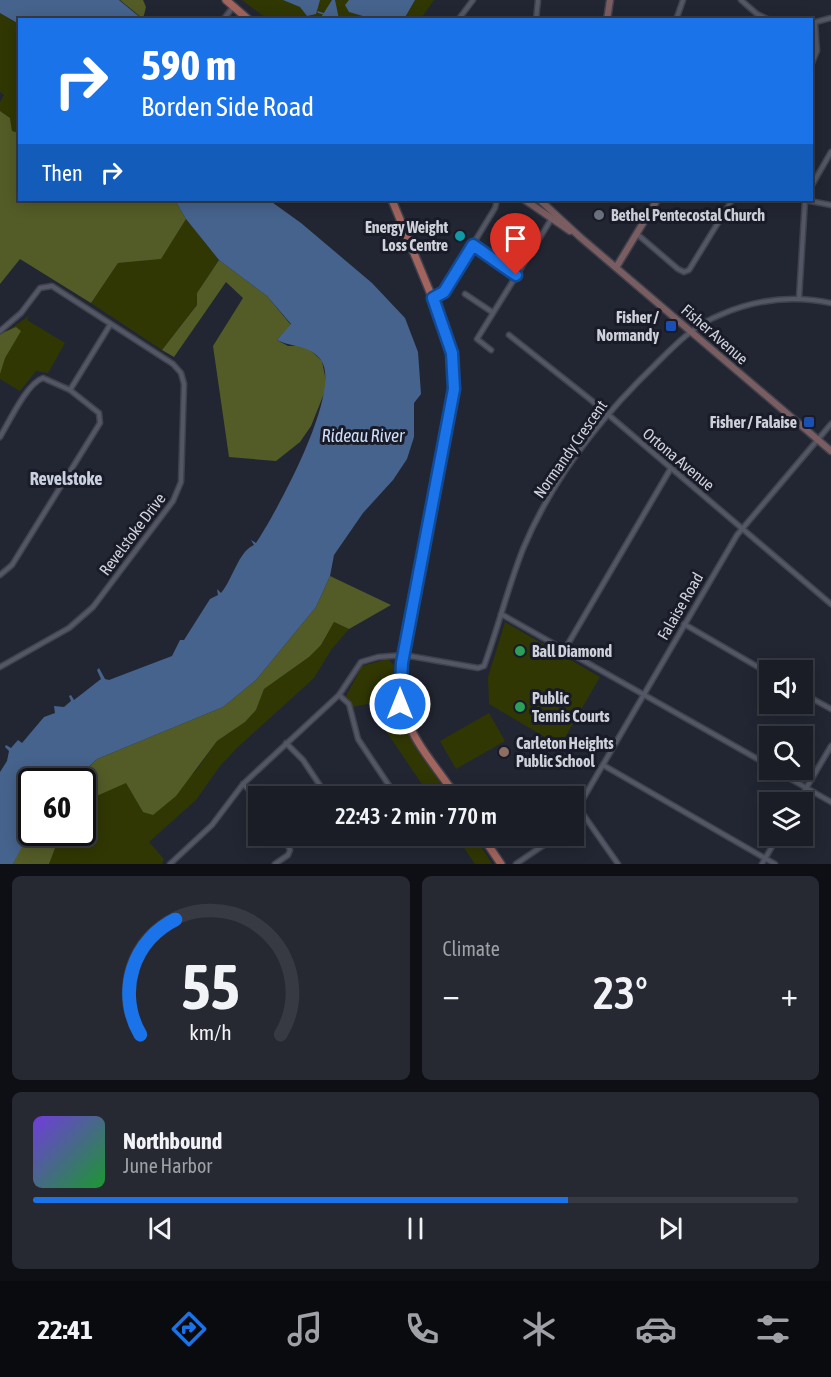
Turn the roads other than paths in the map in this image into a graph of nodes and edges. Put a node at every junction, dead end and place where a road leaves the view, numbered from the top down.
1 (226, 0) edge
2 (473, 0) edge
3 (538, 0) edge
4 (610, 0) edge
5 (683, 0) edge
6 (741, 0) edge
7 (233, 6) junction
8 (224, 18) edge
9 (247, 18) edge
10 (460, 18) edge
11 (536, 18) edge
12 (607, 18) edge
13 (677, 18) edge
14 (766, 18) edge
15 (831, 18) edge
16 (813, 23) edge
17 (813, 58) edge
18 (831, 152) edge
19 (813, 183) edge
20 (393, 201) edge
21 (497, 201) edge
22 (526, 201) edge
23 (541, 201) edge
24 (656, 201) edge
25 (731, 201) edge
26 (805, 201) edge
27 (810, 201) edge
28 (831, 205) edge
29 (556, 213) junction
30 (551, 219) junction
31 (637, 234) junction
32 (580, 237) junction
33 (473, 245) junction
34 (616, 266) junction
35 (516, 275) junction
36 (465, 294) dead end
37 (433, 298) junction
38 (799, 298) junction
39 (831, 303) edge
40 (492, 312) junction
41 (110, 325) junction
42 (0, 331) edge
43 (691, 332) junction
44 (509, 335) dead end
45 (491, 350) dead end
46 (70, 390) junction
47 (607, 414) junction
48 (831, 424) edge
49 (0, 437) edge
50 (818, 440) junction
51 (831, 452) edge
52 (671, 468) junction
53 (743, 528) junction
54 (0, 575) edge
55 (831, 604) edge
56 (501, 615) junction
57 (684, 624) junction
58 (565, 649) junction
59 (404, 655) junction
60 (0, 667) edge
61 (759, 668) edge
62 (643, 694) junction
63 (339, 695) junction
64 (813, 699) edge
65 (831, 709) edge
66 (286, 743) junction
67 (831, 746) edge
68 (759, 760) edge
69 (603, 765) junction
70 (793, 780) edge
71 (243, 784) junction
72 (320, 786) edge
73 (389, 786) edge
74 (449, 786) edge
75 (807, 788) junction
76 (248, 789) edge
77 (804, 792) edge
78 (584, 797) edge
79 (831, 802) edge
80 (584, 816) edge
81 (288, 846) edge
82 (489, 846) edge
83 (542, 846) edge
84 (772, 846) edge
85 (765, 858) junction
86 (170, 864) edge
87 (275, 864) edge
88 (501, 864) edge
89 (516, 864) edge
90 (618, 864) edge
91 (762, 864) edge
92 (775, 864) edge

1 - 7 main road
2 - 10 street
3 - 11 street
4 - 12 main road
5 - 13 street
6 - 14 street
7 - 8 street
7 - 9 main road
15 - 16 street
16 - 17 street
18 - 19 street
20 - 37 main road
21 - 33 street
22 - 30 main road, Fisher Avenue
23 - 29 main road, Fisher Avenue
24 - 31 main road
25 - 31 street
26 - 38 street
27 - 28 street
29 - 30 street
29 - 32 main road, Fisher Avenue
30 - 32 main road, Fisher Avenue
30 - 35 street
31 - 34 main road
32 - 34 main road, Fisher Avenue
33 - 35 street
33 - 37 street
34 - 43 main road, Fisher Avenue
35 - 40 street
36 - 40 street
37 - 59 main road
38 - 39 street, Normandy Crescent
38 - 43 street, Normandy Crescent
40 - 45 street
41 - 42 street, Revelstoke Drive
41 - 46 street
41 - 60 street, Revelstoke Drive
43 - 47 street, Normandy Crescent
43 - 50 main road, Fisher Avenue
44 - 47 street, Ortona Avenue
46 - 49 street
46 - 54 street
47 - 52 street, Ortona Avenue
47 - 56 street, Normandy Crescent
48 - 50 street, Falaise Road
50 - 51 main road, Fisher Avenue
50 - 53 street, Falaise Road
52 - 53 street, Ortona Avenue
52 - 58 street
53 - 55 street, Ortona Avenue
53 - 57 street, Falaise Road
56 - 58 street
56 - 59 street, Normandy Crescent
57 - 61 street
57 - 62 street, Falaise Road
58 - 62 street
59 - 63 street
59 - 74 main road
62 - 68 street
62 - 69 street, Falaise Road
63 - 66 street
63 - 73 street
64 - 65 street
66 - 71 street
66 - 72 street
67 - 75 street
69 - 78 street, Falaise Road
69 - 85 street
70 - 75 street
71 - 76 street
71 - 86 street
75 - 77 street
75 - 79 street
80 - 90 street
81 - 87 street
82 - 88 main road
83 - 89 street
84 - 85 street
85 - 91 street
85 - 92 street

